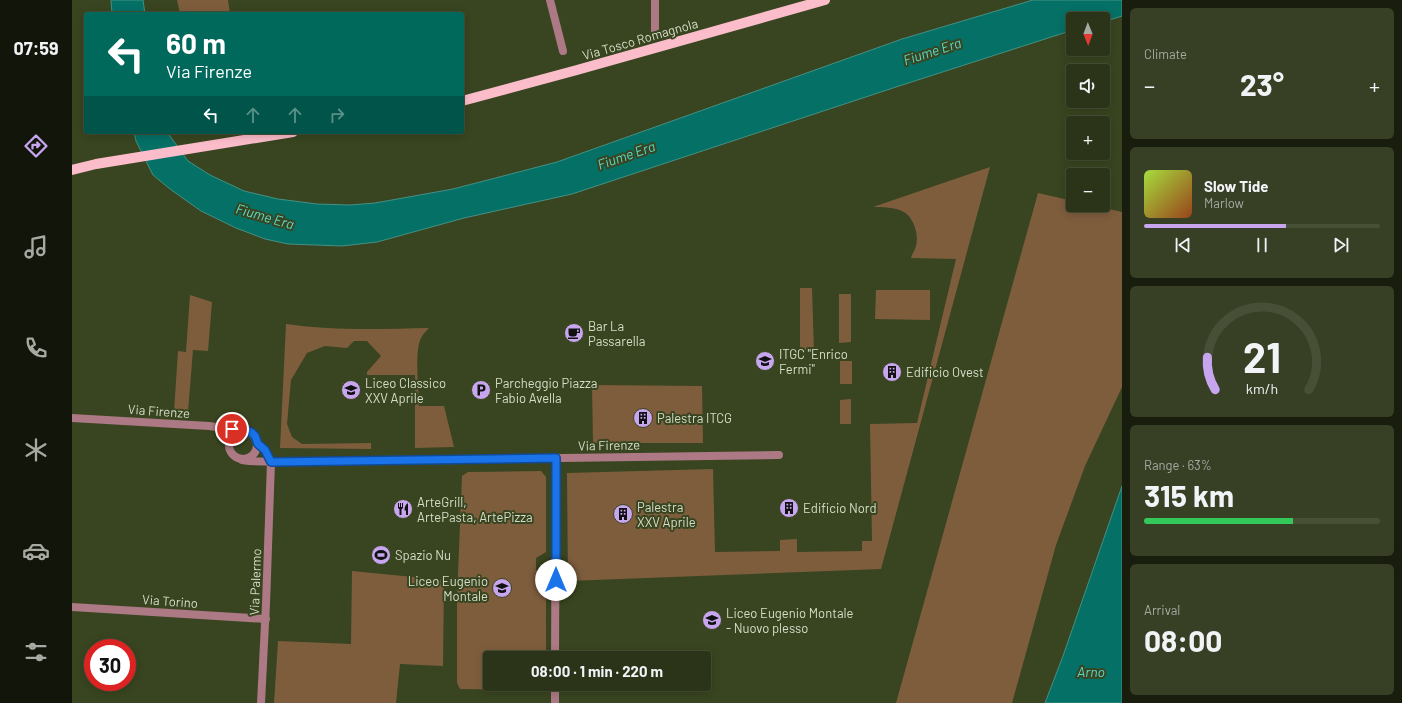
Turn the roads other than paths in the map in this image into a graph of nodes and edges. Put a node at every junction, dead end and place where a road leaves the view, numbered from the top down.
1 (550, 0) edge
2 (655, 0) edge
3 (821, 1) edge
4 (655, 34) dead end
5 (563, 51) dead end
6 (464, 100) edge
7 (281, 134) edge
8 (72, 164) edge
9 (96, 164) junction
10 (72, 170) edge
11 (72, 418) edge
12 (244, 431) junction
13 (258, 444) junction
14 (778, 455) dead end
15 (556, 458) junction
16 (242, 460) junction
17 (271, 462) junction
18 (72, 607) edge
19 (266, 619) junction
20 (555, 651) edge
21 (555, 691) edge
22 (261, 703) edge
23 (555, 703) edge

1 - 5 street
2 - 4 street
3 - 6 main road, Via Tosco Romagnola
7 - 9 main road
8 - 9 main road
9 - 10 main road
11 - 12 street, Via Firenze
12 - 13 street
12 - 16 street
13 - 16 street
13 - 17 street
14 - 15 street, Via Firenze
15 - 17 street, Via Firenze
15 - 20 street
16 - 17 street, Via Firenze
17 - 19 street, Via Palermo
18 - 19 street, Via Torino
19 - 22 street, Via Palermo
21 - 23 street

